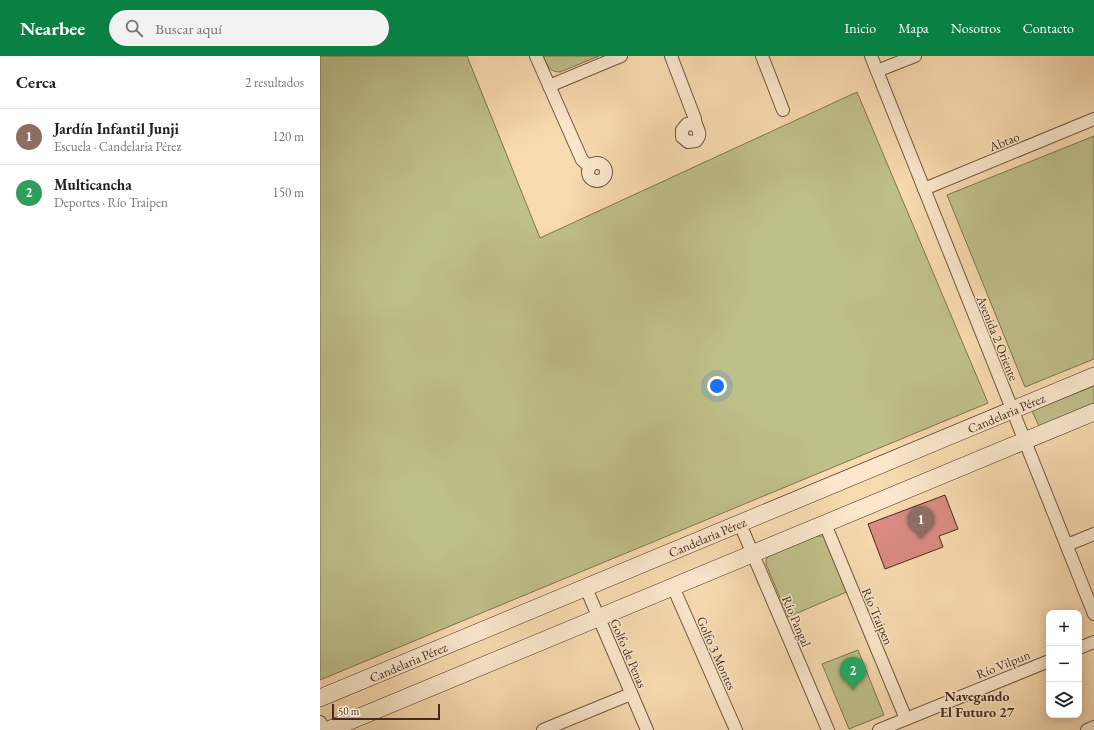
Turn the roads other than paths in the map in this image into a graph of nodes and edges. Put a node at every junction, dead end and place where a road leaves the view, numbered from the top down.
1 (536, 56) edge
2 (621, 56) edge
3 (671, 56) edge
4 (762, 56) edge
5 (871, 56) edge
6 (915, 56) edge
7 (877, 72) junction
8 (549, 86) junction
9 (783, 110) dead end
10 (1094, 119) edge
11 (695, 125) dead end
12 (590, 167) dead end
13 (924, 189) junction
14 (1094, 376) edge
15 (1012, 411) junction
16 (1094, 412) edge
17 (1025, 441) junction
18 (740, 524) junction
19 (825, 524) junction
20 (1094, 534) edge
21 (1067, 546) junction
22 (753, 554) junction
23 (673, 587) junction
24 (586, 588) junction
25 (1094, 614) edge
26 (598, 618) junction
27 (1094, 642) edge
28 (1082, 647) edge
29 (1046, 662) edge
30 (631, 694) junction
31 (320, 698) edge
32 (906, 719) junction
33 (320, 722) edge
34 (1094, 727) edge
35 (324, 730) edge
36 (328, 730) edge
37 (543, 730) edge
38 (647, 730) edge
39 (736, 730) edge
40 (828, 730) edge
41 (879, 730) edge
42 (1087, 730) edge

1 - 8 street
2 - 8 street
3 - 11 street
4 - 9 street
5 - 7 street, Avenida 2 Oriente
6 - 7 street
7 - 13 street, Avenida 2 Oriente
8 - 12 street
10 - 13 street, Abtao
13 - 15 street, Avenida 2 Oriente
14 - 15 street, Candelaria Pérez
15 - 17 street, Avenida 2 Oriente
15 - 18 street, Candelaria Pérez
16 - 17 street
17 - 19 street
17 - 21 street, Avenida 2 Oriente
18 - 22 street, Río Pangal
18 - 24 street, Candelaria Pérez
19 - 22 street
19 - 32 street, Río Traipen
20 - 21 street
21 - 25 street, Avenida 2 Oriente
22 - 23 street
22 - 40 street, Río Pangal
23 - 26 street
23 - 39 street, Golfo 3 Montes
24 - 26 street, Golfo de Penas
24 - 31 street, Candelaria Pérez
26 - 30 street, Golfo de Penas
26 - 36 street
27 - 28 street
29 - 32 street, Río Vilpun
30 - 37 street
30 - 38 street, Golfo de Penas
32 - 41 street, Río Vilpun
33 - 35 street
34 - 42 street

